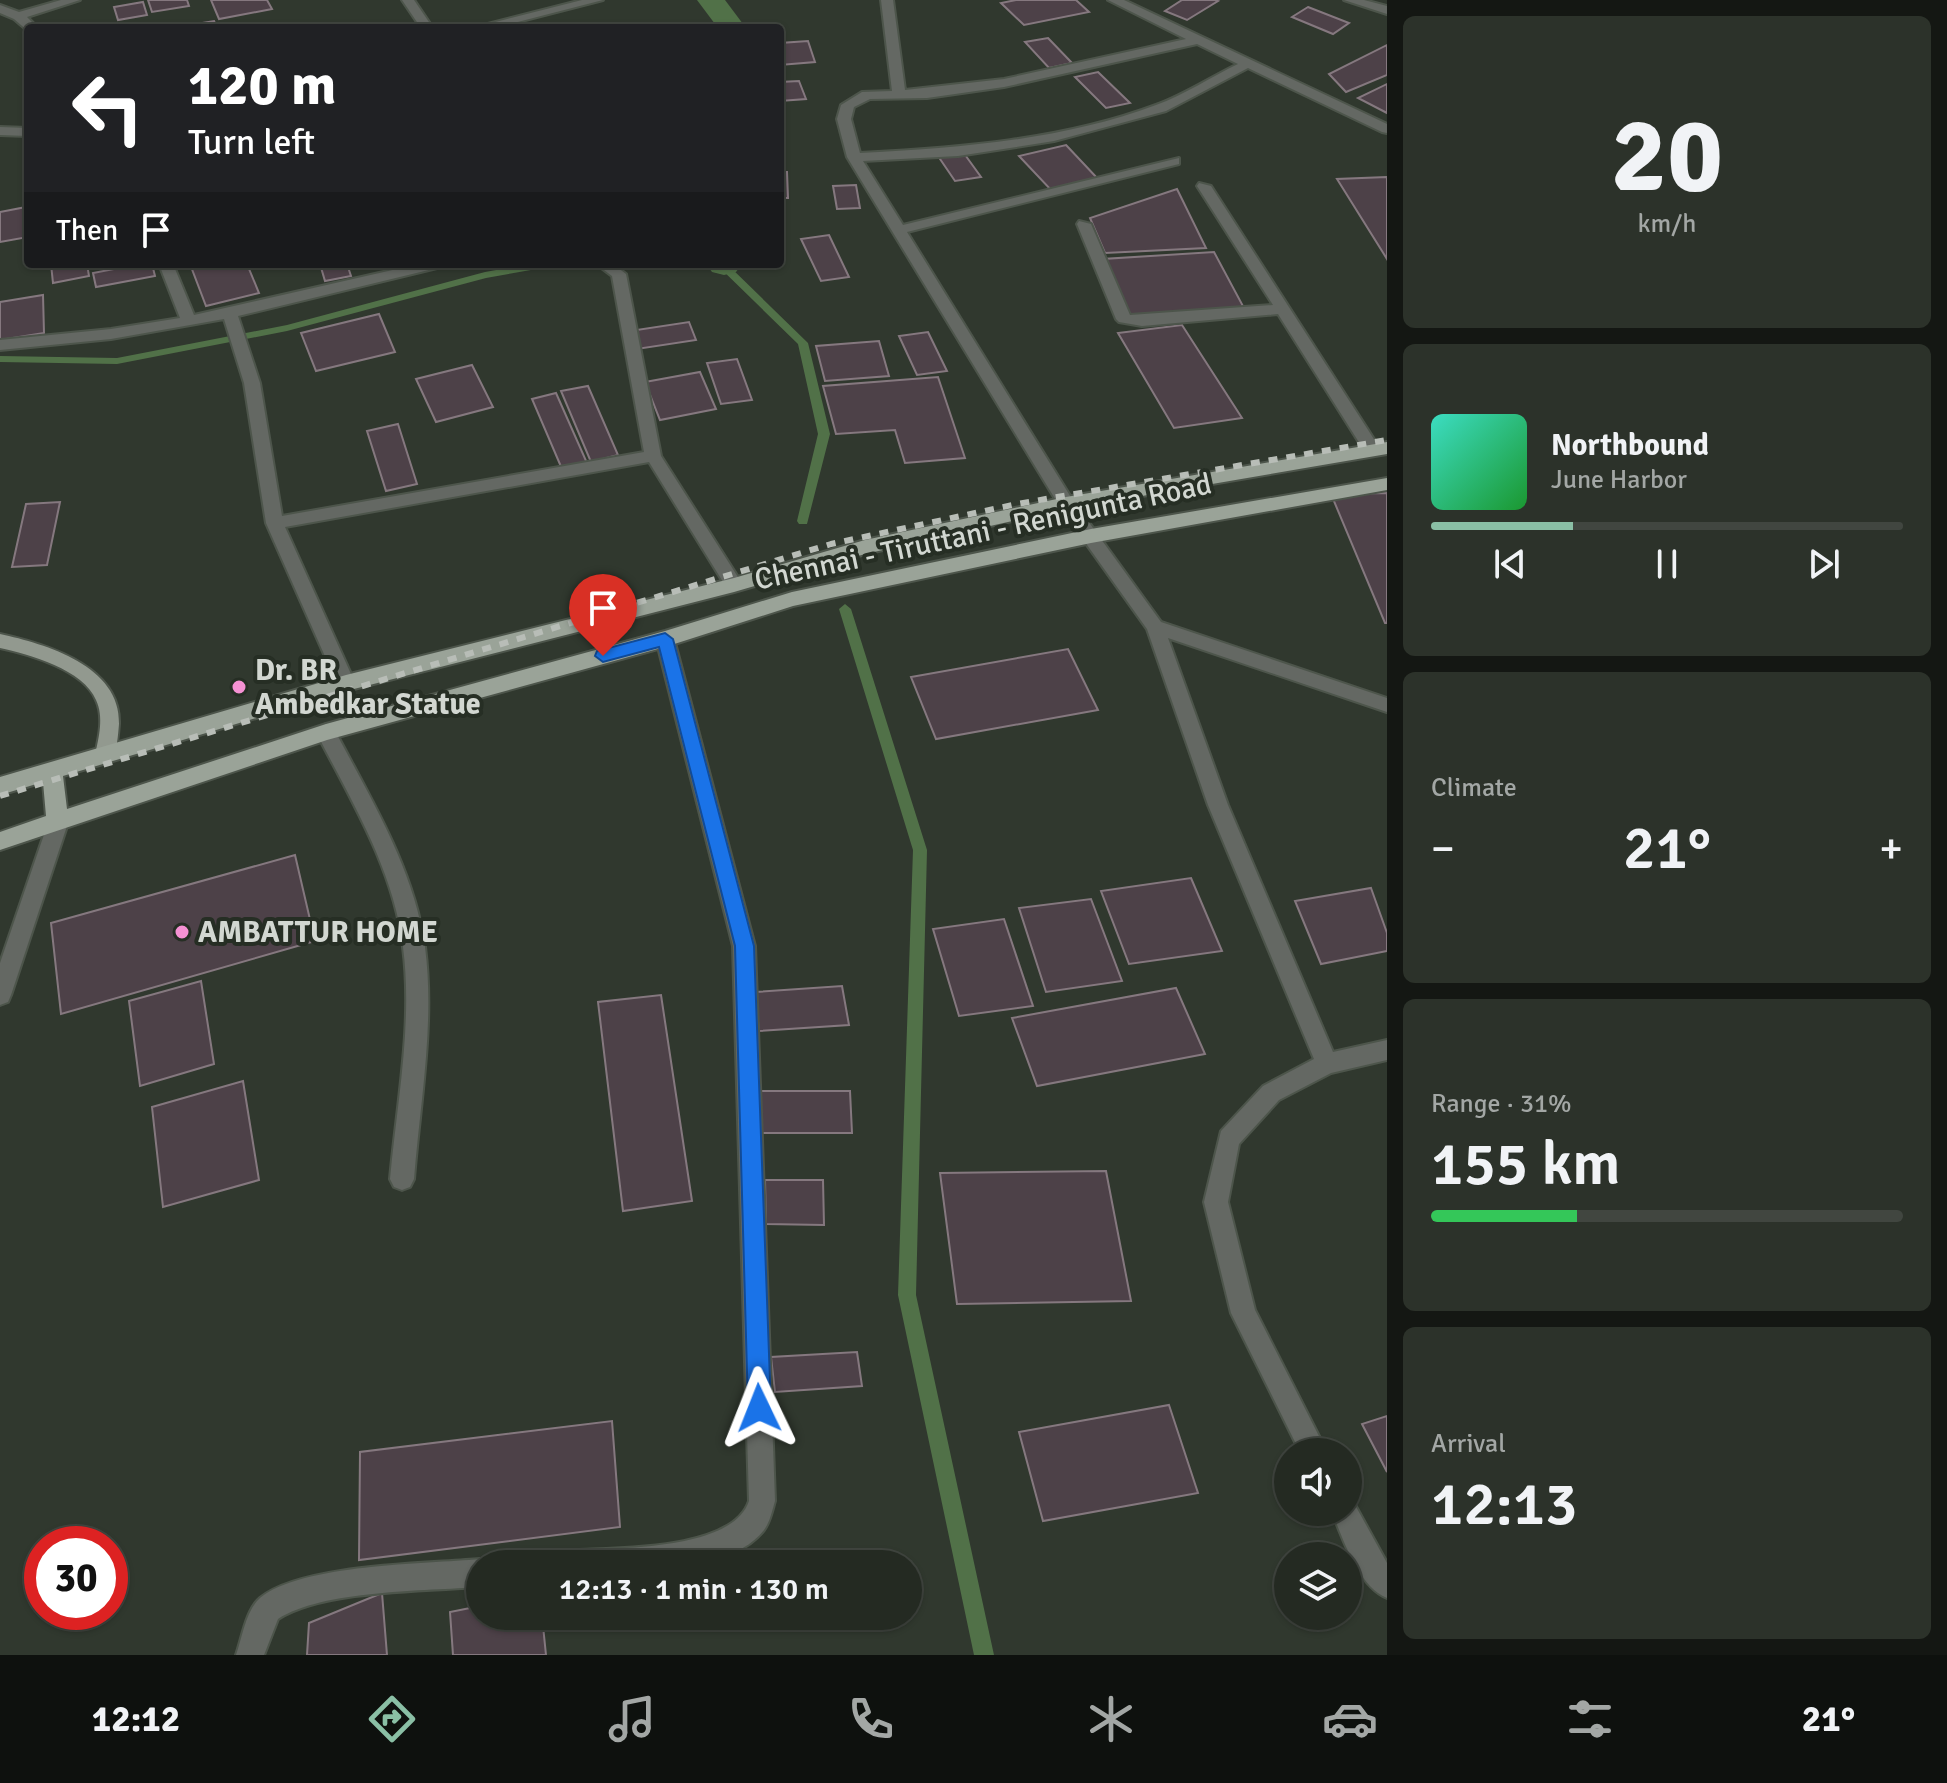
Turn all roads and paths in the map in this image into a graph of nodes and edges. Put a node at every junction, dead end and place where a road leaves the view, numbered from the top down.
1 (74, 0) edge
2 (408, 0) edge
3 (597, 0) edge
4 (887, 0) edge
5 (1114, 0) edge
6 (1350, 0) edge
7 (0, 9) edge
8 (1387, 10) edge
9 (18, 16) junction
10 (27, 24) edge
11 (424, 24) edge
12 (495, 24) edge
13 (1201, 39) junction
14 (1251, 62) junction
15 (899, 94) junction
16 (1387, 129) edge
17 (0, 131) edge
18 (24, 132) edge
19 (854, 157) junction
20 (1174, 161) dead end
21 (1204, 186) dead end
22 (1084, 224) dead end
23 (898, 230) junction
24 (168, 268) edge
25 (420, 268) edge
26 (609, 268) edge
27 (1283, 309) junction
28 (229, 312) junction
29 (189, 321) junction
30 (0, 345) edge
31 (1380, 449) edge
32 (653, 456) junction
33 (1387, 484) edge
34 (1066, 503) junction
35 (275, 523) junction
36 (1091, 536) junction
37 (734, 585) junction
38 (1155, 627) junction
39 (665, 639) junction
40 (0, 641) edge
41 (346, 683) junction
42 (1387, 705) edge
43 (326, 732) junction
44 (105, 755) junction
45 (52, 770) junction
46 (0, 786) edge
47 (58, 823) junction
48 (0, 841) edge
49 (0, 995) edge
50 (1387, 1050) edge
51 (1327, 1064) junction
52 (402, 1179) dead end
53 (1307, 1438) edge
54 (1352, 1526) edge
55 (690, 1550) edge
56 (466, 1574) edge
57 (1387, 1584) edge
58 (250, 1655) edge

1 - 9 street
2 - 11 street
3 - 12 street
4 - 15 street
5 - 13 street
6 - 8 street
7 - 9 street
9 - 10 street
13 - 14 street
13 - 15 street
14 - 16 street
14 - 19 street
15 - 19 street
17 - 18 street
19 - 23 street
20 - 23 street
21 - 27 street
22 - 27 street
23 - 34 street
24 - 29 street
25 - 28 street
26 - 32 street
27 - 31 street
28 - 29 street
28 - 35 street
29 - 30 street
31 - 34 highway, Chennai - Tiruttani - Renigunta Road
32 - 35 street
32 - 37 street
33 - 36 highway, Chennai - Tiruttani - Renigunta Road
34 - 36 street
34 - 37 highway, Chennai - Tiruttani - Renigunta Road
35 - 41 street
36 - 38 street
36 - 39 highway, Chennai - Tiruttani - Renigunta Road
37 - 41 highway, Chennai - Tiruttani - Renigunta Road
38 - 42 street
38 - 51 street
39 - 43 highway, Chennai - Tiruttani - Renigunta Road
39 - 55 street
40 - 44 main road
41 - 44 highway, Chennai - Tiruttani - Renigunta Road
43 - 47 highway, Chennai - Tiruttani - Renigunta Road
43 - 52 street
44 - 45 highway, Chennai - Tiruttani - Renigunta Road
45 - 46 highway, Chennai - Tiruttani - Renigunta Road
45 - 47 highway
47 - 48 highway, Chennai - Tiruttani - Renigunta Road
47 - 49 street
50 - 51 street
51 - 53 street
54 - 57 street
56 - 58 street

